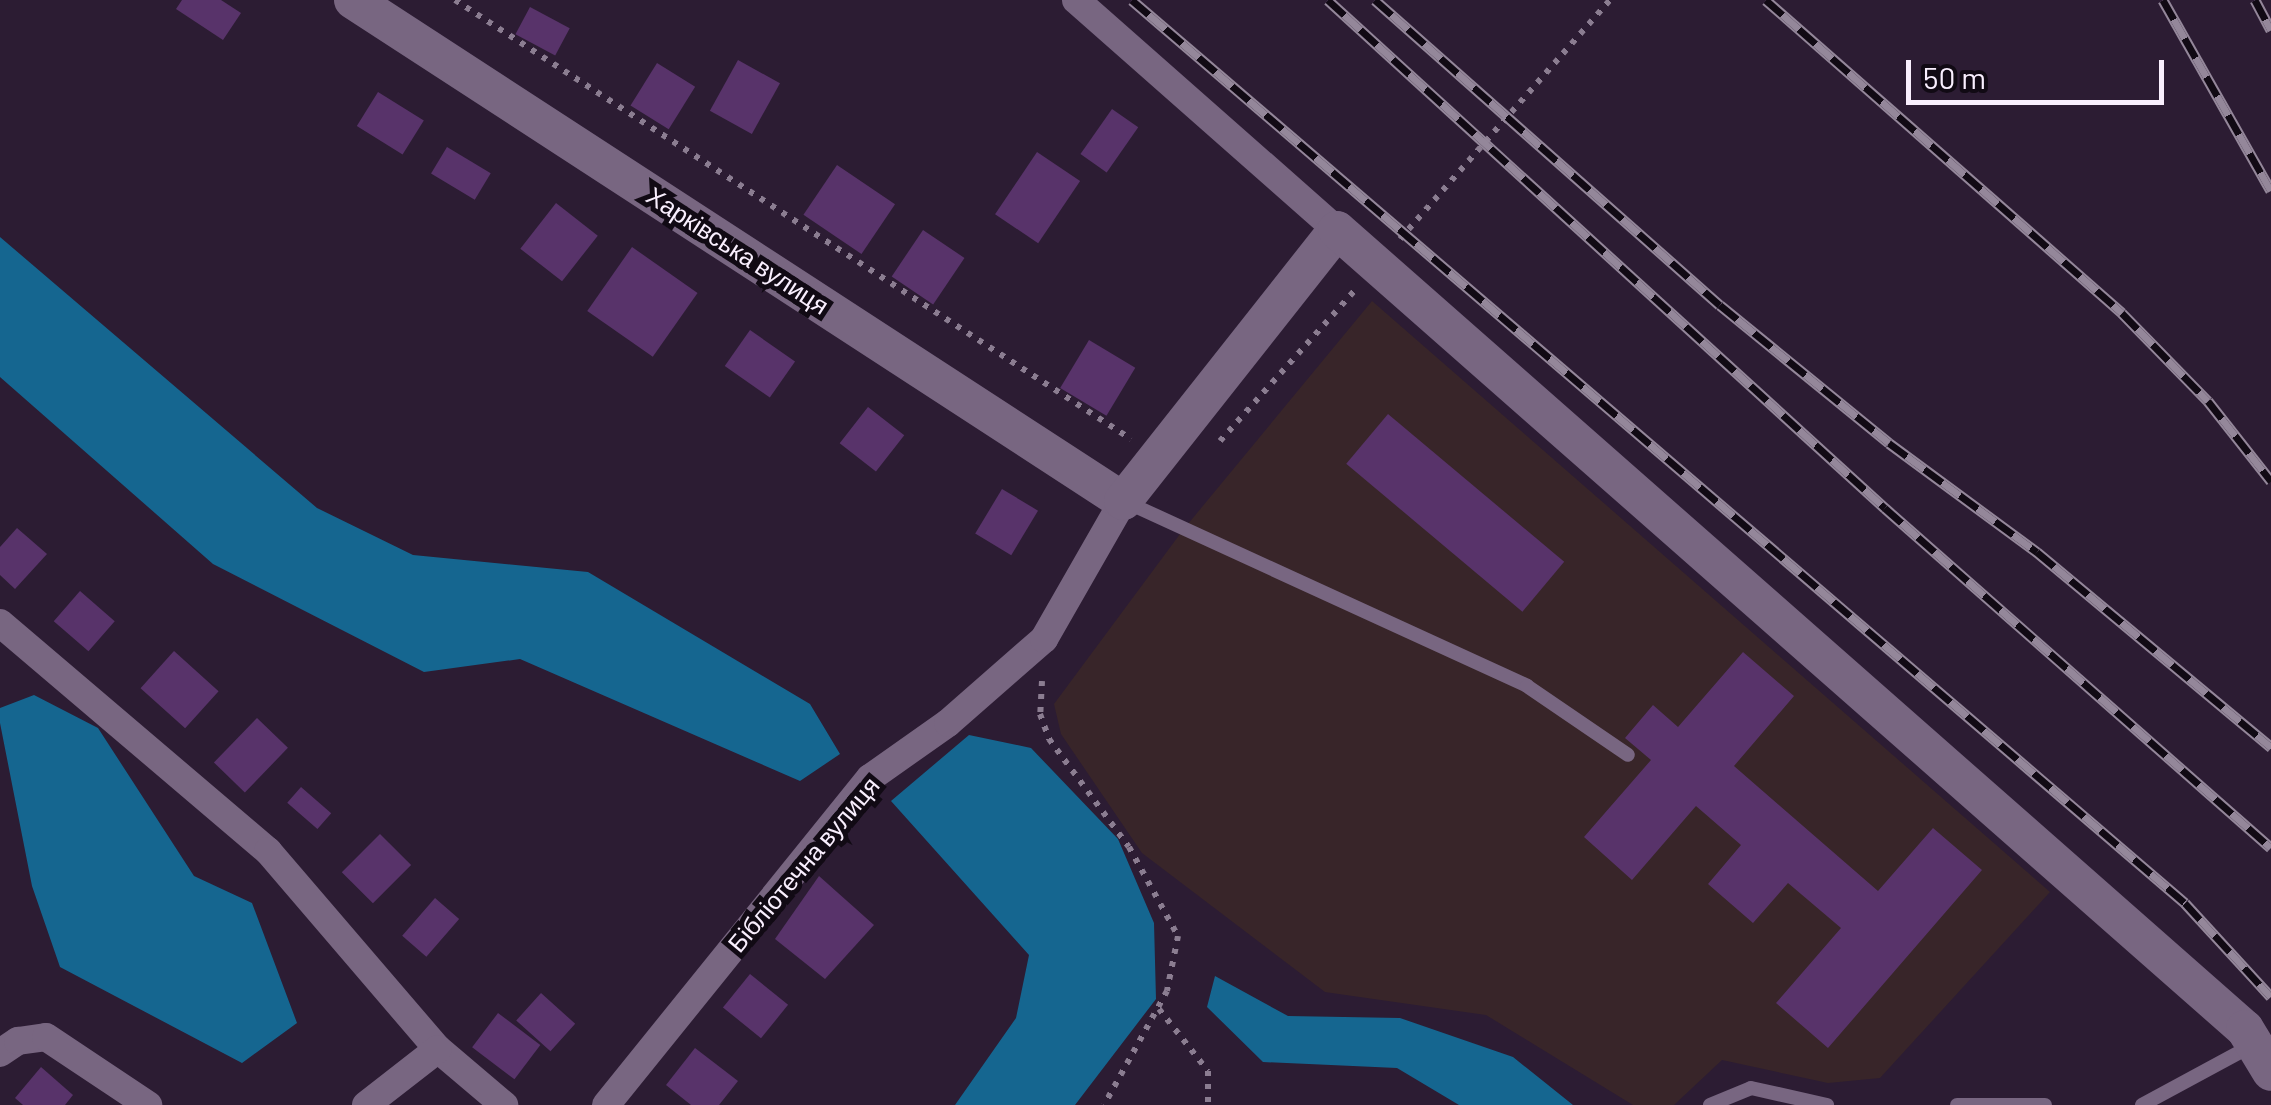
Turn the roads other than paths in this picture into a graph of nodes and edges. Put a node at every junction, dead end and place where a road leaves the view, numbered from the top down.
1 (353, 0) edge
2 (1076, 0) edge
3 (1337, 230) junction
4 (1123, 501) junction
5 (0, 623) edge
6 (1628, 755) dead end
7 (438, 1049) junction
8 (0, 1053) edge
9 (2262, 1058) edge
10 (148, 1105) edge
11 (366, 1105) edge
12 (504, 1105) edge
13 (606, 1105) edge
14 (1710, 1105) edge
15 (1828, 1105) edge
16 (1957, 1105) edge
17 (2045, 1105) edge
18 (2142, 1105) edge

1 - 4 street, Харківська вулиця
2 - 3 street
3 - 4 street
3 - 9 street
4 - 6 lane
4 - 13 street, Бібліотечна вулиця
5 - 7 street
7 - 11 street
7 - 12 street
8 - 10 street
9 - 18 lane
14 - 15 lane
16 - 17 lane

